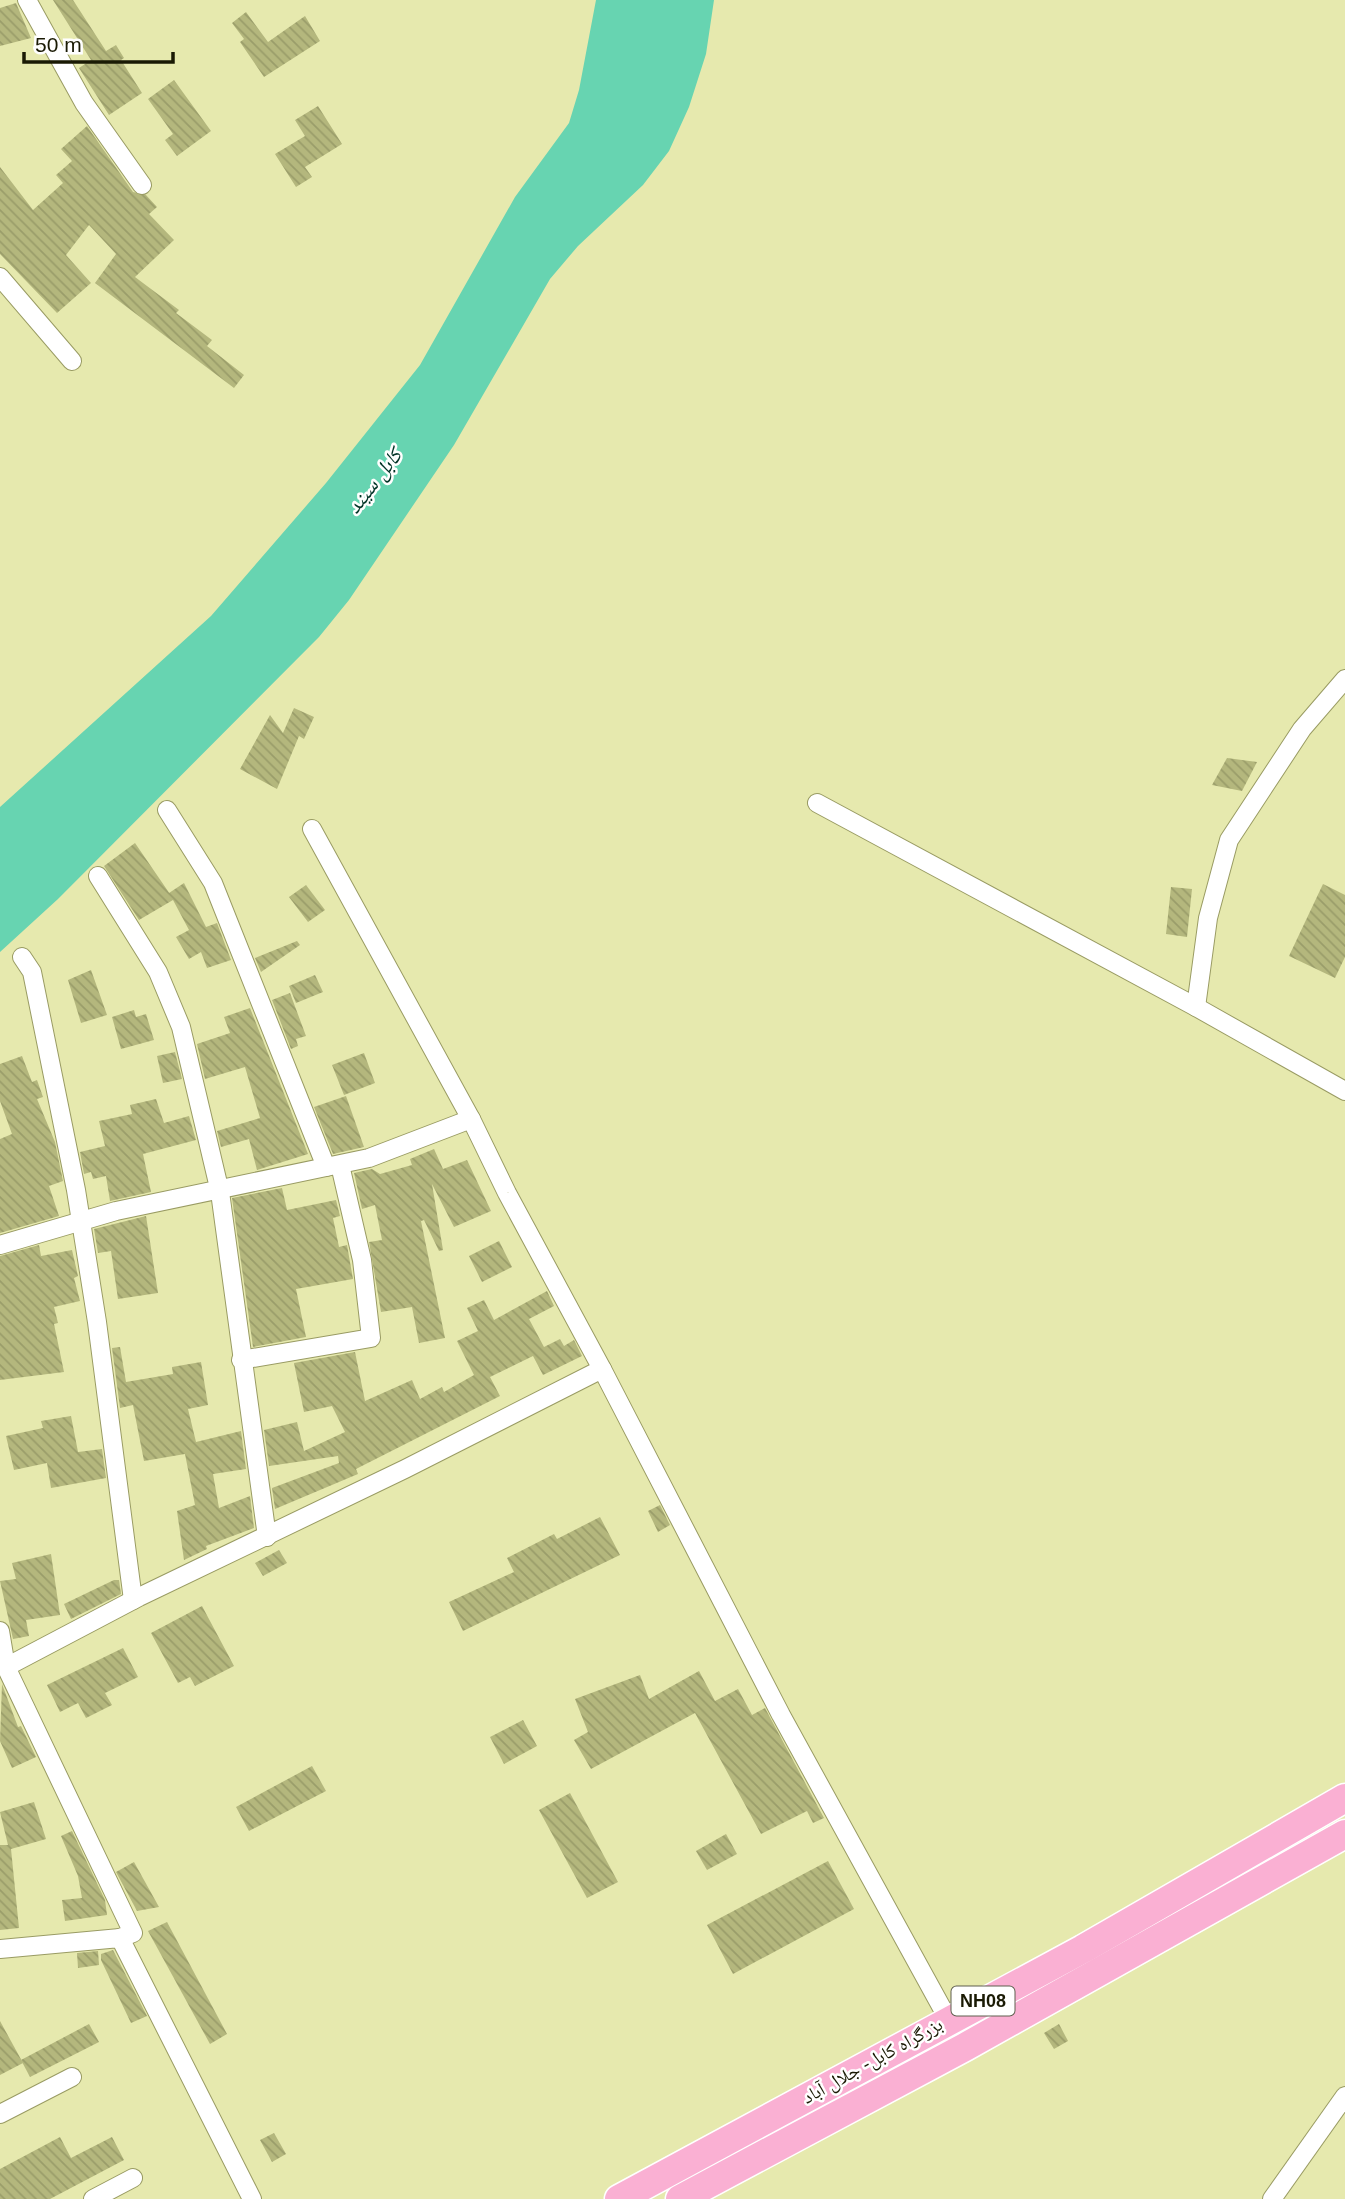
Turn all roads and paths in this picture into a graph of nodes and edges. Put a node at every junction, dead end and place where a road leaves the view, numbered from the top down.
1 (27, 0) edge
2 (142, 185) dead end
3 (0, 277) edge
4 (72, 361) dead end
5 (1345, 680) edge
6 (817, 803) dead end
7 (167, 810) dead end
8 (312, 829) dead end
9 (98, 876) dead end
10 (22, 957) dead end
11 (1196, 1007) junction
12 (1345, 1091) edge
13 (471, 1119) junction
14 (333, 1166) junction
15 (219, 1192) junction
16 (81, 1223) junction
17 (0, 1245) edge
18 (241, 1360) junction
19 (602, 1369) junction
20 (267, 1537) junction
21 (133, 1600) junction
22 (0, 1631) edge
23 (6, 1667) junction
24 (1345, 1798) edge
25 (1345, 1835) edge
26 (120, 1938) junction
27 (0, 1950) edge
28 (948, 2019) junction
29 (72, 2077) dead end
30 (1345, 2096) edge
31 (0, 2113) edge
32 (133, 2178) dead end
33 (93, 2199) edge
34 (252, 2199) edge
35 (619, 2199) edge
36 (680, 2199) edge
37 (1272, 2199) edge

1 - 2 street
3 - 4 street
5 - 11 street
6 - 11 street
7 - 14 street
8 - 13 street
9 - 15 street
10 - 16 street
11 - 12 street
13 - 14 street
13 - 19 street
14 - 15 street
14 - 18 street
15 - 16 street
15 - 18 street
16 - 17 street
16 - 21 street
18 - 20 street
19 - 20 street
19 - 28 street
20 - 21 street
21 - 23 street
22 - 23 street
23 - 26 street
24 - 28 highway, بزرگراه کابل- جلال آباد / NH08
25 - 36 highway, بزرگراه کابل- جلال آباد / NH08
26 - 27 street
26 - 34 street
28 - 35 highway, بزرگراه کابل- جلال آباد / NH08
29 - 31 street
30 - 37 street
32 - 33 street

